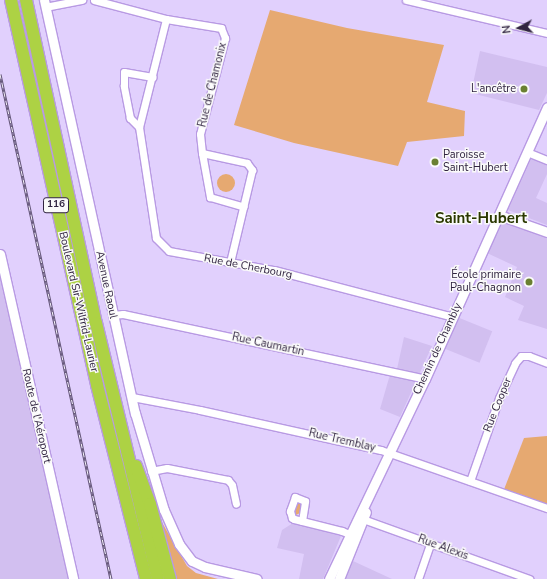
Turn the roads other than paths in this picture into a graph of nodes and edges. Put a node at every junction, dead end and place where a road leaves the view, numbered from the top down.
1 (11, 0) edge
2 (26, 0) edge
3 (82, 0) edge
4 (94, 0) edge
5 (406, 0) edge
6 (44, 3) edge
7 (166, 19) junction
8 (547, 33) edge
9 (153, 77) junction
10 (547, 107) edge
11 (139, 127) junction
12 (527, 152) junction
13 (202, 153) junction
14 (547, 160) edge
15 (244, 207) junction
16 (499, 215) junction
17 (547, 232) edge
18 (0, 254) edge
19 (230, 262) junction
20 (112, 315) junction
21 (453, 317) junction
22 (547, 363) edge
23 (424, 380) junction
24 (132, 397) junction
25 (116, 408) junction
26 (389, 453) junction
27 (151, 471) junction
28 (470, 481) junction
29 (236, 504) dead end
30 (547, 508) edge
31 (360, 519) junction
32 (302, 521) dead end
33 (349, 534) junction
34 (135, 536) junction
35 (430, 544) junction
36 (73, 579) edge
37 (139, 579) edge
38 (146, 579) edge
39 (158, 579) edge
40 (170, 579) edge
41 (257, 579) edge
42 (329, 579) edge
43 (339, 579) edge
44 (418, 579) edge
45 (528, 579) edge

1 - 34 highway, Boulevard Sir-Wilfrid-Laurier / 116
2 - 25 highway, Boulevard Sir-Wilfrid-Laurier / 116
3 - 6 street
4 - 7 street, Rue de Chamonix
5 - 8 street
6 - 20 street, Avenue Raoul
7 - 9 street, Rue de Cherbourg
7 - 13 street, Rue de Chamonix
9 - 11 street, Rue de Cherbourg
9 - 11 street, Rue de Cherbourg
10 - 12 street, Chemin de Chambly
11 - 19 street, Rue de Cherbourg
12 - 14 street
12 - 16 street, Chemin de Chambly
13 - 15 street, Rue de Chamonix
13 - 15 street
15 - 19 street
16 - 17 street
16 - 21 street, Chemin de Chambly
18 - 36 street, Route de l'Aéroport
19 - 21 street, Rue de Cherbourg
20 - 23 street, Rue Caumartin
20 - 24 street, Avenue Raoul
21 - 23 street, Chemin de Chambly
22 - 28 street, Rue Cooper
23 - 26 street, Chemin de Chambly
24 - 26 street, Rue Tremblay
24 - 27 street, Avenue Raoul
25 - 39 highway, Boulevard Sir-Wilfrid-Laurier / 116
25 - 40 highway
26 - 28 street, Rue Tremblay
26 - 31 street, Chemin de Chambly
27 - 29 street
27 - 41 street, Avenue Raoul
28 - 30 street, Rue Tremblay
31 - 33 street, Chemin de Chambly
31 - 35 street, Rue Alexis
31 - 43 street, Chemin de Chambly
32 - 33 street
33 - 42 street, Chemin de Chambly
34 - 37 highway
34 - 38 highway, Boulevard Sir-Wilfrid-Laurier / 116
35 - 44 street
35 - 45 street, Rue Alexis

